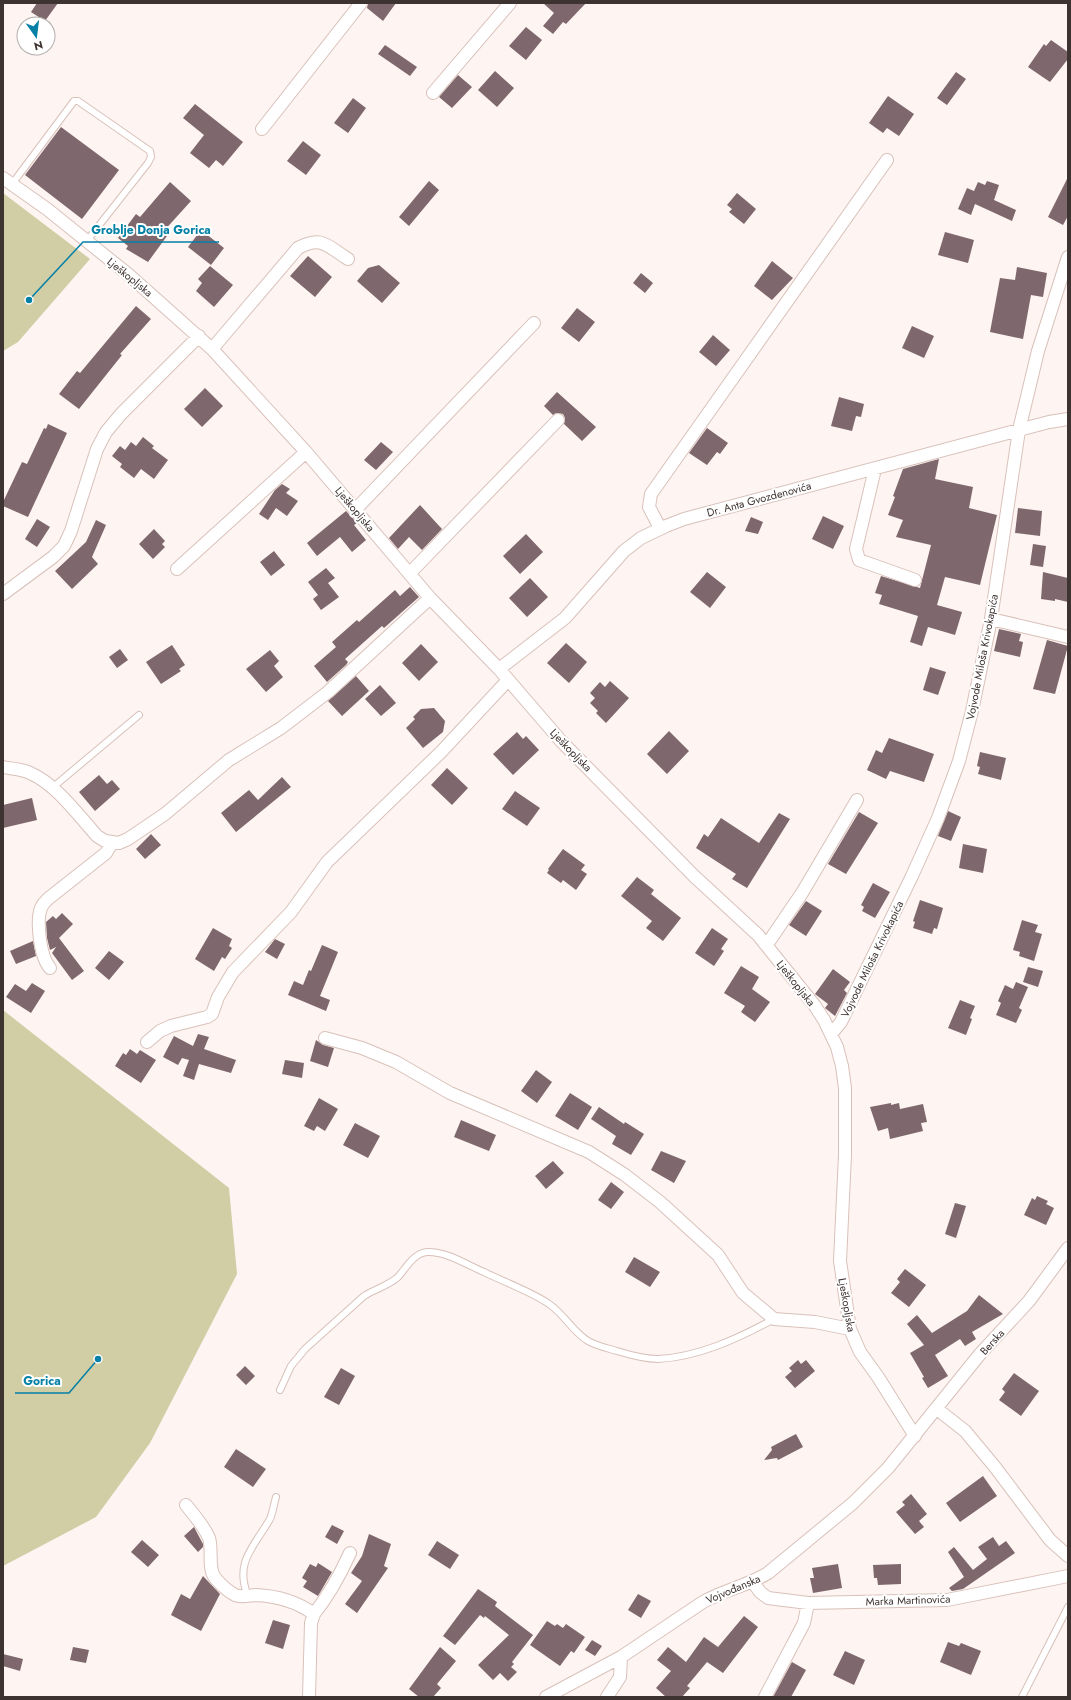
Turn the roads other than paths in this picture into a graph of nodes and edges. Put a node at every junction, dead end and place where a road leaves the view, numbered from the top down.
1 (361, 3) edge
2 (510, 3) edge
3 (433, 93) dead end
4 (262, 128) dead end
5 (887, 160) dead end
6 (7, 181) edge
7 (86, 242) junction
8 (1068, 257) edge
9 (348, 259) dead end
10 (534, 323) dead end
11 (199, 336) junction
12 (212, 350) junction
13 (1068, 419) edge
14 (558, 420) dead end
15 (1019, 430) junction
16 (306, 452) junction
17 (875, 469) junction
18 (355, 510) junction
19 (660, 528) junction
20 (177, 569) dead end
21 (410, 573) junction
22 (915, 580) dead end
23 (3, 594) edge
24 (430, 598) junction
25 (991, 619) junction
26 (1068, 637) edge
27 (499, 669) junction
28 (508, 680) junction
29 (139, 715) dead end
30 (3, 767) edge
31 (52, 788) junction
32 (857, 800) dead end
33 (112, 843) junction
34 (765, 944) junction
35 (50, 968) dead end
36 (831, 1034) junction
37 (324, 1038) dead end
38 (147, 1042) dead end
39 (1068, 1248) edge
40 (774, 1318) junction
41 (850, 1328) junction
42 (280, 1390) dead end
43 (937, 1409) junction
44 (915, 1436) junction
45 (276, 1497) dead end
46 (186, 1505) dead end
47 (350, 1553) dead end
48 (1068, 1556) edge
49 (1068, 1576) edge
50 (753, 1582) junction
51 (248, 1596) junction
52 (808, 1603) junction
53 (1068, 1607) edge
54 (314, 1614) junction
55 (621, 1657) junction
56 (309, 1697) edge
57 (546, 1697) edge
58 (607, 1697) edge
59 (765, 1697) edge
60 (1022, 1697) edge

1 - 4 street
2 - 3 street
5 - 19 street
6 - 7 street, Lješkopljska
6 - 7 lane
7 - 11 street, Lješkopljska
8 - 15 street, Vojvode Miloša Krivokapića
9 - 12 street
10 - 18 street
11 - 12 street, Lješkopljska
11 - 23 street
12 - 16 street, Lješkopljska
13 - 15 street, Dr. Anta Gvozdenovića
14 - 21 street
15 - 17 street, Dr. Anta Gvozdenovića
15 - 25 street, Vojvode Miloša Krivokapića
16 - 18 street, Lješkopljska
16 - 20 street
17 - 19 street, Dr. Anta Gvozdenovića
17 - 22 street
18 - 21 street, Lješkopljska
19 - 27 street, Dr. Anta Gvozdenovića
21 - 24 street, Lješkopljska
24 - 27 street, Lješkopljska
24 - 33 street
25 - 26 street
25 - 36 street, Vojvode Miloša Krivokapića
27 - 28 street, Lješkopljska
28 - 34 street, Lješkopljska
28 - 38 street
29 - 31 lane
30 - 31 street
31 - 33 street
32 - 34 street
33 - 35 street
34 - 36 street, Lješkopljska
36 - 41 street, Lješkopljska
37 - 40 street
39 - 43 street, Berska
40 - 41 street
40 - 42 lane
41 - 44 street, Lješkopljska
43 - 44 street, Berska
43 - 48 street
44 - 50 street, Vojvođanska
45 - 51 lane
46 - 51 street
47 - 54 street
49 - 52 street, Marka Martinovića
50 - 52 street, Marka Martinovića
50 - 55 street, Vojvođanska
51 - 54 street
52 - 59 street
53 - 60 lane
54 - 56 street
55 - 57 street, Vojvođanska
55 - 58 street

